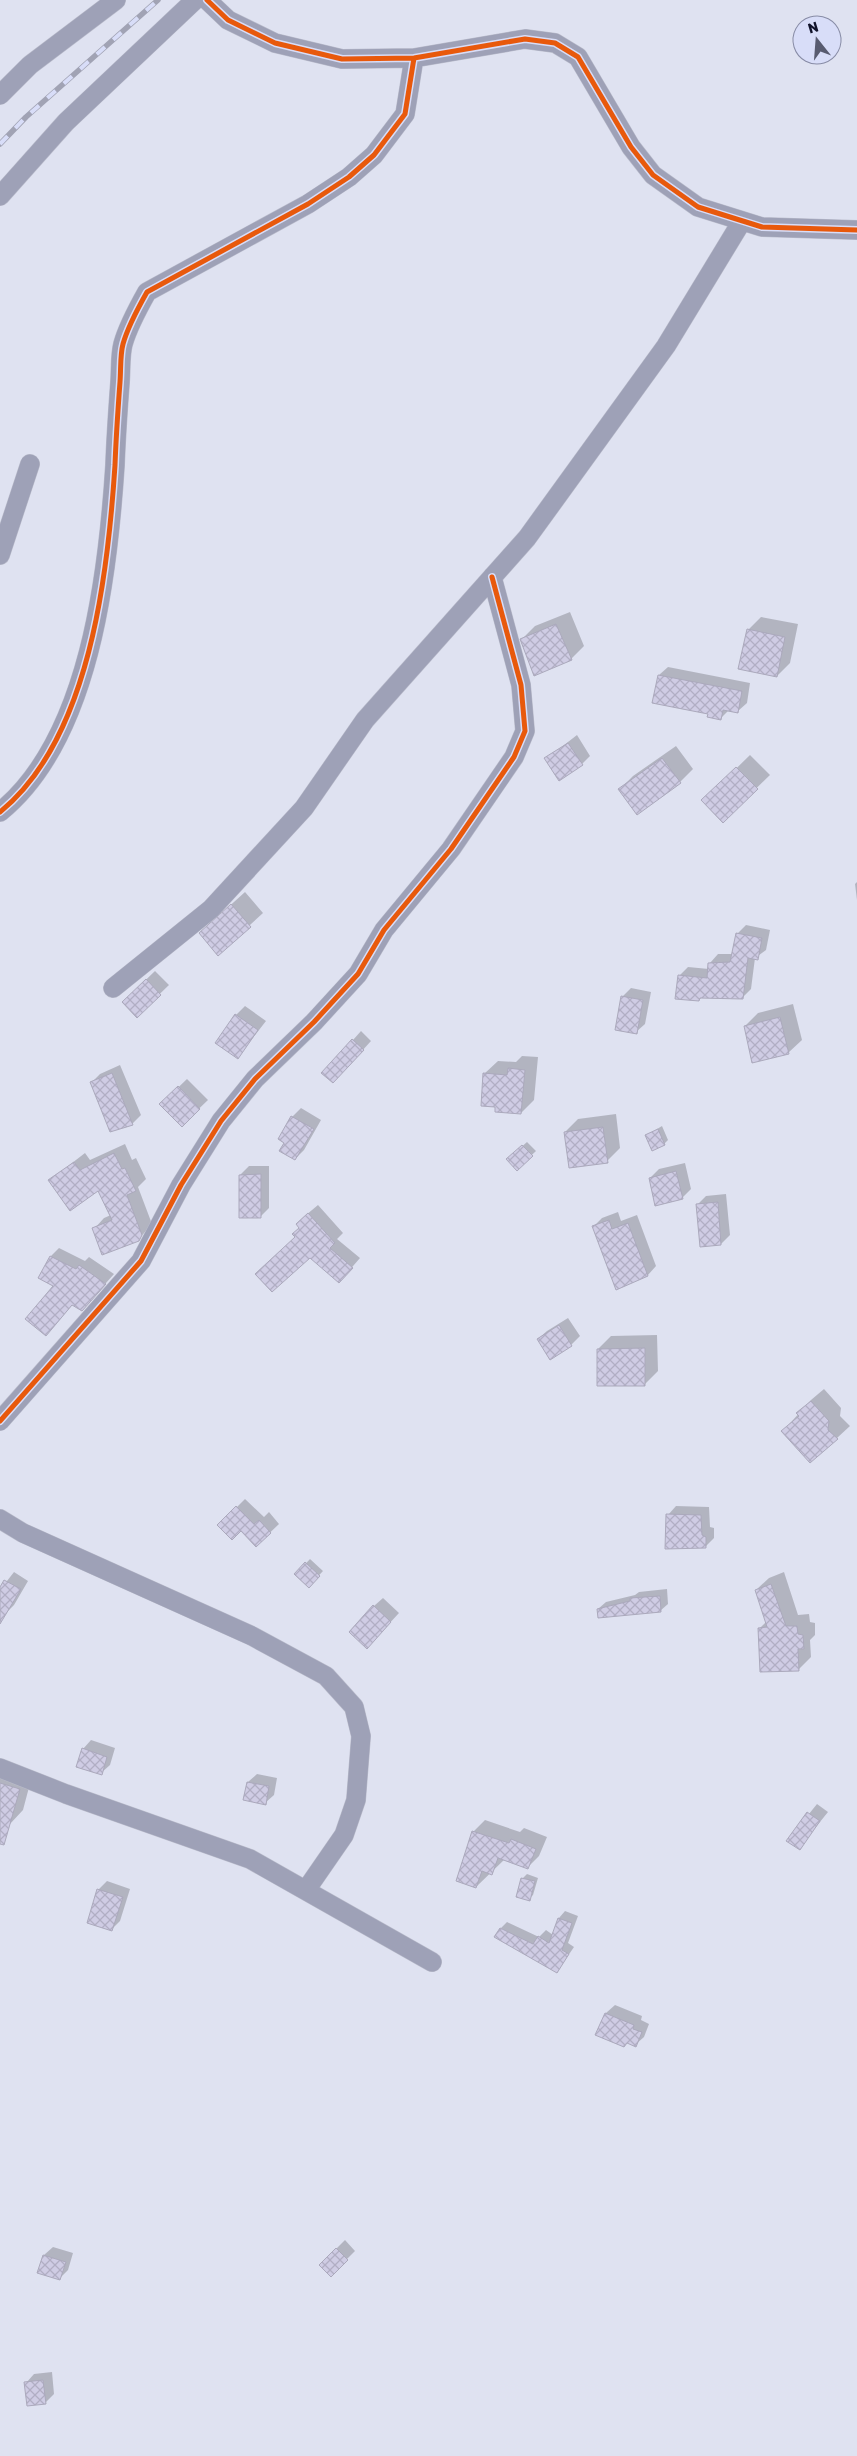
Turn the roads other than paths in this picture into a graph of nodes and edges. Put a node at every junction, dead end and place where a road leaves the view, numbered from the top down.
1 (116, 0) edge
2 (195, 0) edge
3 (207, 0) edge
4 (414, 58) junction
5 (0, 95) edge
6 (0, 196) edge
7 (742, 221) junction
8 (857, 230) edge
9 (30, 464) dead end
10 (0, 555) edge
11 (492, 577) junction
12 (0, 812) edge
13 (113, 988) dead end
14 (0, 1421) edge
15 (0, 1519) edge
16 (0, 1768) edge
17 (306, 1890) junction
18 (432, 1962) dead end

1 - 5 street
2 - 6 street
3 - 4 street
4 - 7 street
4 - 12 street
7 - 8 street
7 - 11 street
9 - 10 street
11 - 13 street
11 - 14 street
15 - 17 street
16 - 17 street
17 - 18 street

